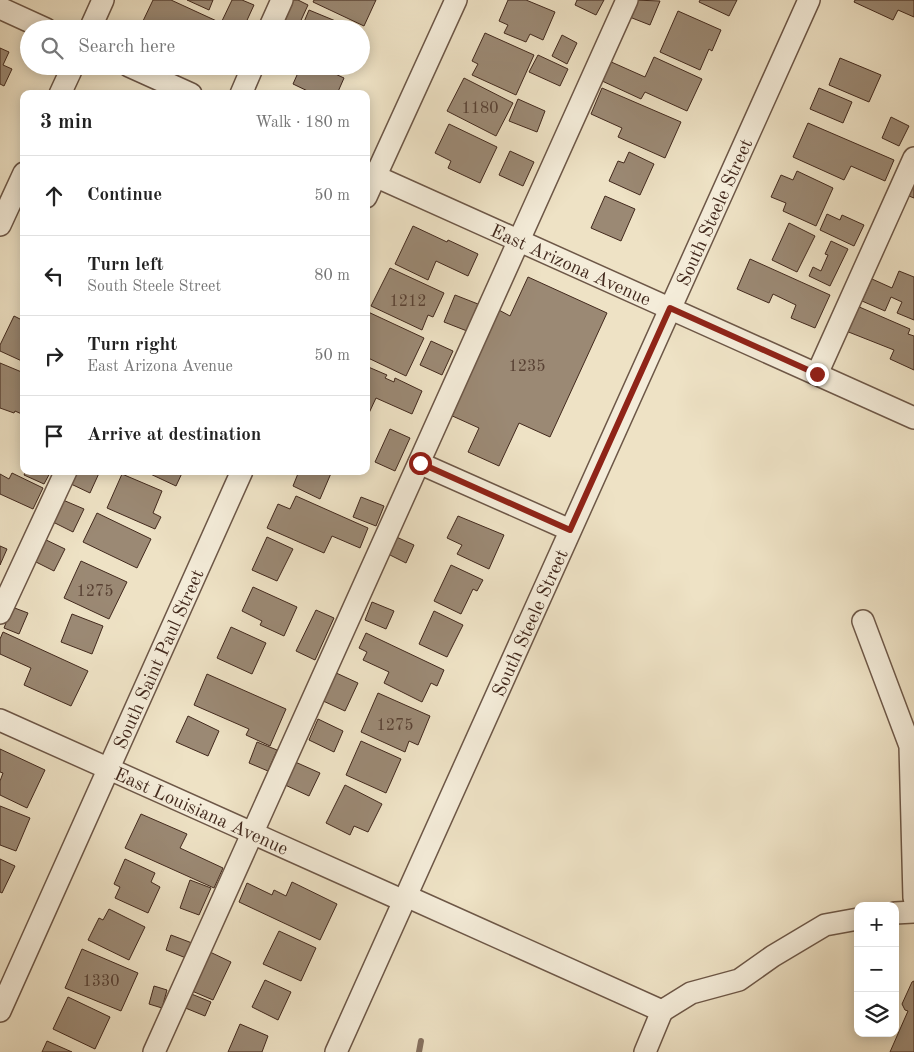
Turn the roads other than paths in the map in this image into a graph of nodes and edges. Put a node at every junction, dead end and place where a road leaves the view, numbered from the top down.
1 (102, 0) edge
2 (282, 0) edge
3 (456, 0) edge
4 (627, 0) edge
5 (809, 0) edge
6 (0, 8) edge
7 (26, 20) edge
8 (94, 20) edge
9 (273, 20) edge
10 (69, 75) edge
11 (149, 75) edge
12 (249, 75) edge
13 (62, 90) edge
14 (182, 90) edge
15 (243, 90) edge
16 (914, 158) edge
17 (371, 174) edge
18 (20, 182) edge
19 (0, 225) edge
20 (520, 241) junction
21 (670, 308) junction
22 (817, 374) junction
23 (914, 418) edge
24 (420, 463) junction
25 (64, 475) edge
26 (240, 475) edge
27 (570, 530) junction
28 (0, 613) edge
29 (863, 621) dead end
30 (0, 720) edge
31 (108, 768) junction
32 (253, 832) junction
33 (914, 863) edge
34 (405, 898) junction
35 (914, 898) edge
36 (914, 912) edge
37 (899, 913) edge
38 (854, 920) edge
39 (0, 1011) edge
40 (662, 1011) junction
41 (154, 1052) edge
42 (336, 1052) edge
43 (645, 1052) edge

1 - 8 street
2 - 9 street
3 - 17 street
4 - 20 street
5 - 21 street, South Steele Street
6 - 7 street
10 - 13 street
11 - 14 street
12 - 15 street
16 - 22 street
17 - 20 street, East Arizona Avenue
18 - 19 street
20 - 21 street, East Arizona Avenue
20 - 24 street
21 - 22 street, East Arizona Avenue
21 - 27 street, South Steele Street
22 - 23 street, East Arizona Avenue
24 - 27 street
24 - 32 street
25 - 28 street
26 - 31 street, South Saint Paul Street
27 - 34 street, South Steele Street
29 - 33 street
30 - 31 street, East Louisiana Avenue
31 - 32 street, East Louisiana Avenue
31 - 39 street, South Saint Paul Street
32 - 34 street, East Louisiana Avenue
32 - 41 street
33 - 35 street
34 - 40 street, East Louisiana Avenue
34 - 42 street, South Steele Street
36 - 37 street
38 - 40 street
40 - 43 street

